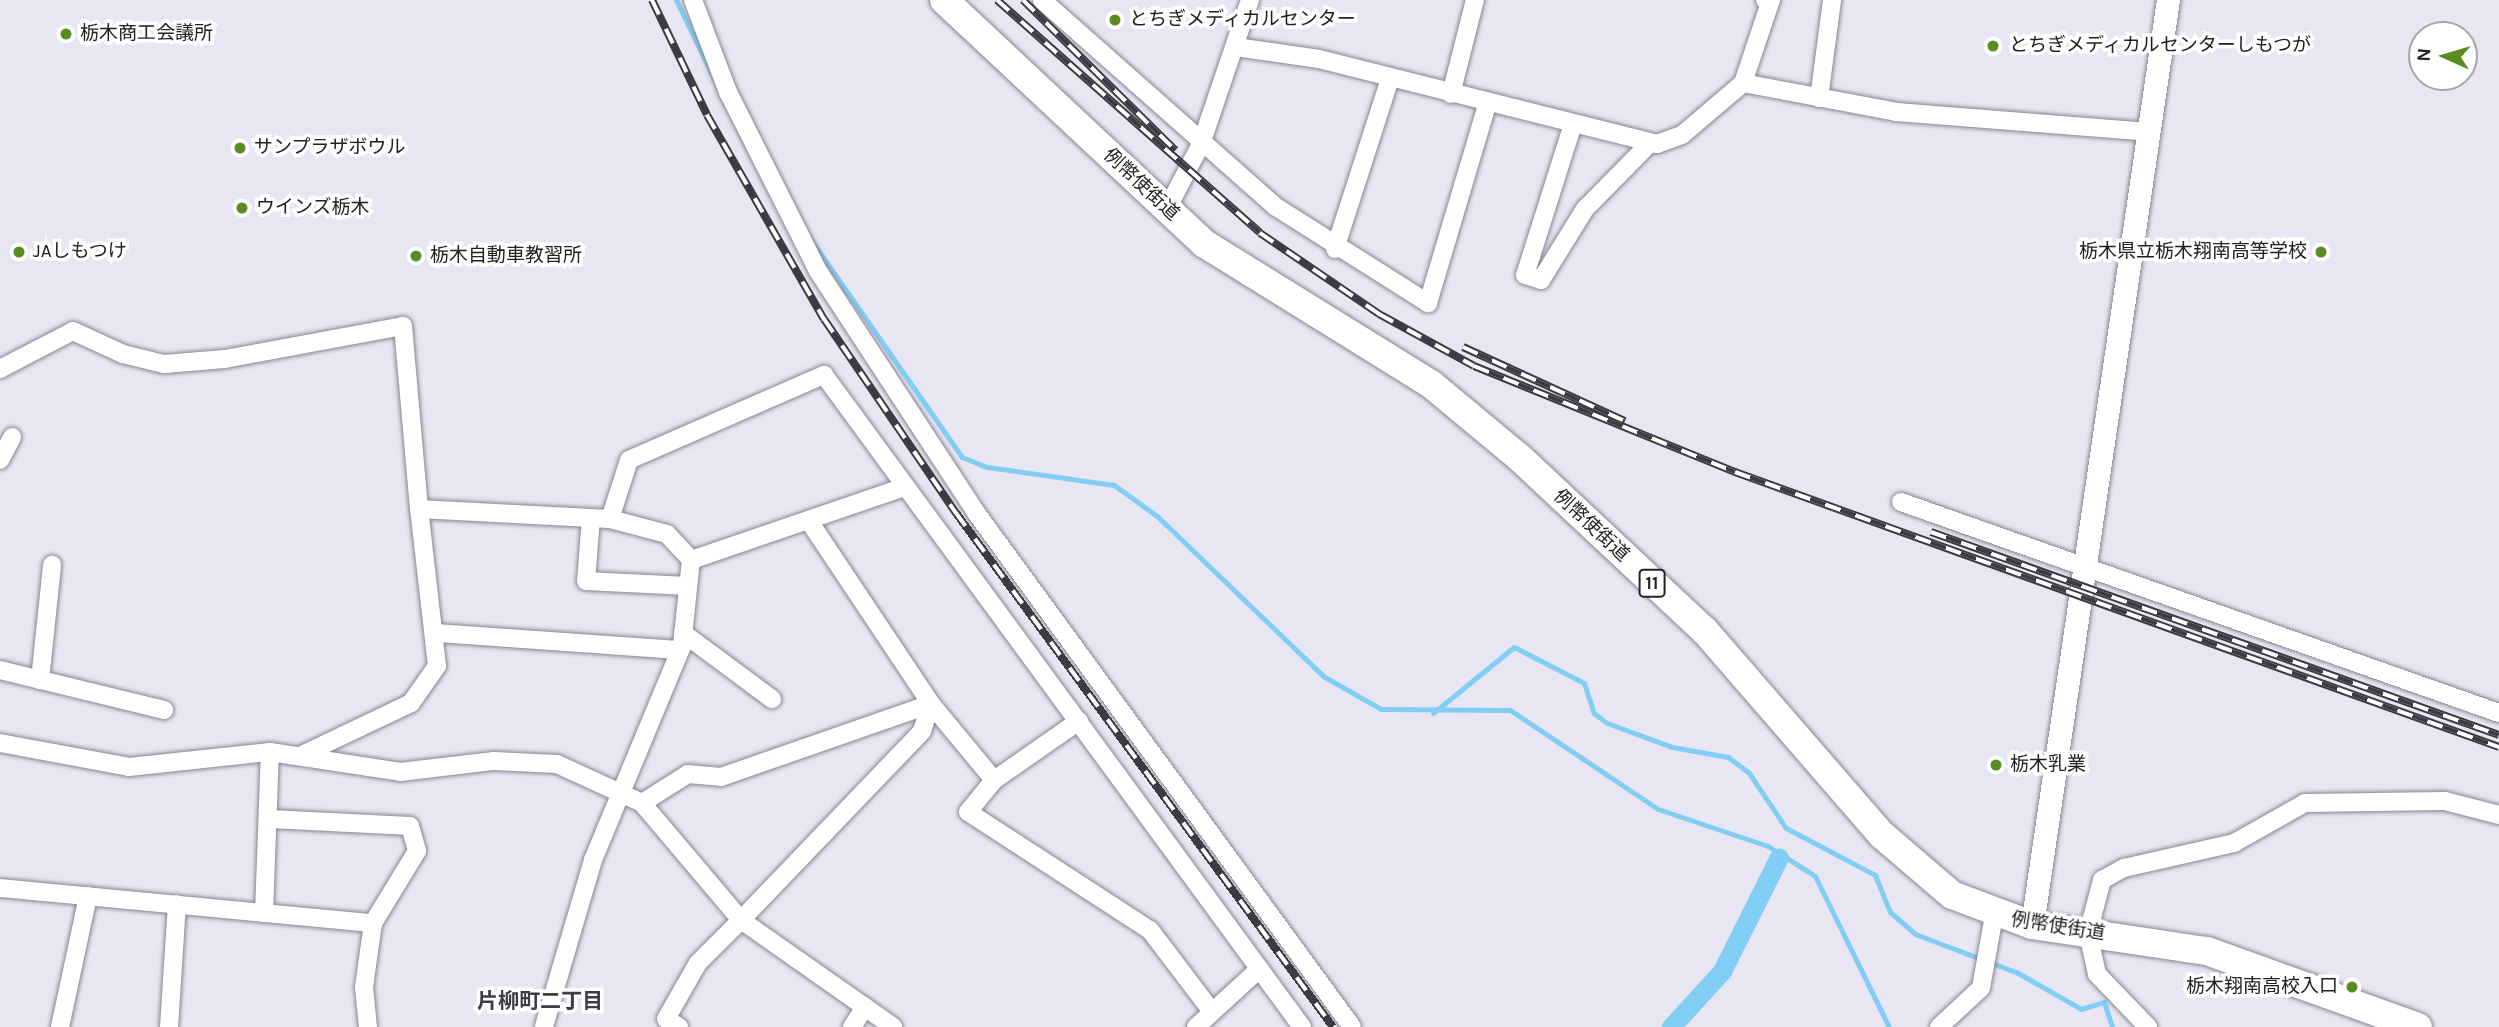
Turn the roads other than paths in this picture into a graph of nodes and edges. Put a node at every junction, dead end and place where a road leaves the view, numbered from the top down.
1 (693, 0) edge
2 (944, 0) edge
3 (1042, 0) edge
4 (1250, 0) edge
5 (1475, 0) edge
6 (1765, 0) edge
7 (1832, 0) edge
8 (2168, 0) edge
9 (1236, 47) junction
10 (1390, 79) junction
11 (1743, 83) junction
12 (1451, 94) junction
13 (1819, 98) junction
14 (1487, 106) junction
15 (1573, 124) junction
16 (2149, 132) junction
17 (1650, 143) junction
18 (1201, 144) junction
19 (1167, 209) junction
20 (1335, 249) junction
21 (0, 369) edge
22 (12, 437) dead end
23 (0, 460) edge
24 (901, 488) junction
25 (1901, 502) dead end
26 (419, 509) junction
27 (591, 518) junction
28 (610, 519) junction
29 (809, 521) junction
30 (691, 560) junction
31 (52, 565) dead end
32 (2083, 566) junction
33 (688, 586) junction
34 (437, 633) junction
35 (681, 642) junction
36 (0, 670) edge
37 (40, 680) junction
38 (772, 698) dead end
39 (931, 704) junction
40 (164, 710) dead end
41 (2499, 713) edge
42 (1079, 721) junction
43 (0, 743) edge
44 (270, 752) junction
45 (304, 754) junction
46 (995, 780) junction
47 (619, 789) junction
48 (642, 803) junction
49 (2499, 815) edge
50 (270, 819) junction
51 (0, 888) edge
52 (88, 896) junction
53 (177, 904) junction
54 (264, 912) junction
55 (1994, 915) junction
56 (741, 920) junction
57 (373, 923) junction
58 (2032, 925) junction
59 (2088, 933) junction
60 (1259, 969) junction
61 (865, 1007) junction
62 (1210, 1009) junction
63 (60, 1027) edge
64 (169, 1027) edge
65 (368, 1027) edge
66 (544, 1027) edge
67 (679, 1027) edge
68 (852, 1027) edge
69 (893, 1027) edge
70 (1196, 1027) edge
71 (1301, 1027) edge
72 (1352, 1027) edge
73 (1939, 1027) edge
74 (2148, 1027) edge
75 (2418, 1027) edge

1 - 72 street
2 - 19 main road, 例幣使街道 / 11
3 - 18 street
4 - 9 street
5 - 12 street
6 - 11 street
7 - 13 street
8 - 16 street
9 - 10 street
9 - 18 street
10 - 12 street
10 - 20 street
11 - 13 street
11 - 17 street
12 - 14 street
13 - 16 street
14 - 15 street
14 - 20 street
15 - 17 street
15 - 17 street
16 - 32 street
18 - 19 street
18 - 20 street
19 - 55 main road, 例幣使街道 / 11
21 - 26 street
22 - 23 street
24 - 28 street
24 - 29 street
24 - 42 street
25 - 32 street
26 - 27 street
26 - 34 street
27 - 28 street
27 - 33 street
28 - 30 street
29 - 30 street
29 - 39 street
30 - 33 street
31 - 37 street
32 - 41 street
32 - 58 street
33 - 35 street
34 - 35 street
34 - 45 street
35 - 38 street
35 - 47 street
36 - 37 street
37 - 40 street
39 - 46 street
39 - 48 street
39 - 56 street
42 - 46 street
42 - 60 street
43 - 44 street
44 - 45 street
44 - 50 street
45 - 47 street
46 - 62 street
47 - 48 street
47 - 66 street
48 - 56 street
49 - 59 street
50 - 54 street
50 - 57 street
51 - 52 street
52 - 53 street
52 - 63 street
53 - 54 street
53 - 64 street
54 - 57 street
55 - 58 main road, 例幣使街道 / 11
55 - 73 street
56 - 61 street
56 - 67 street
57 - 65 street
58 - 59 main road, 例幣使街道 / 11
59 - 74 street
59 - 75 main road, 例幣使街道 / 11
60 - 62 street
60 - 71 street
61 - 68 street
61 - 69 street
62 - 70 street

